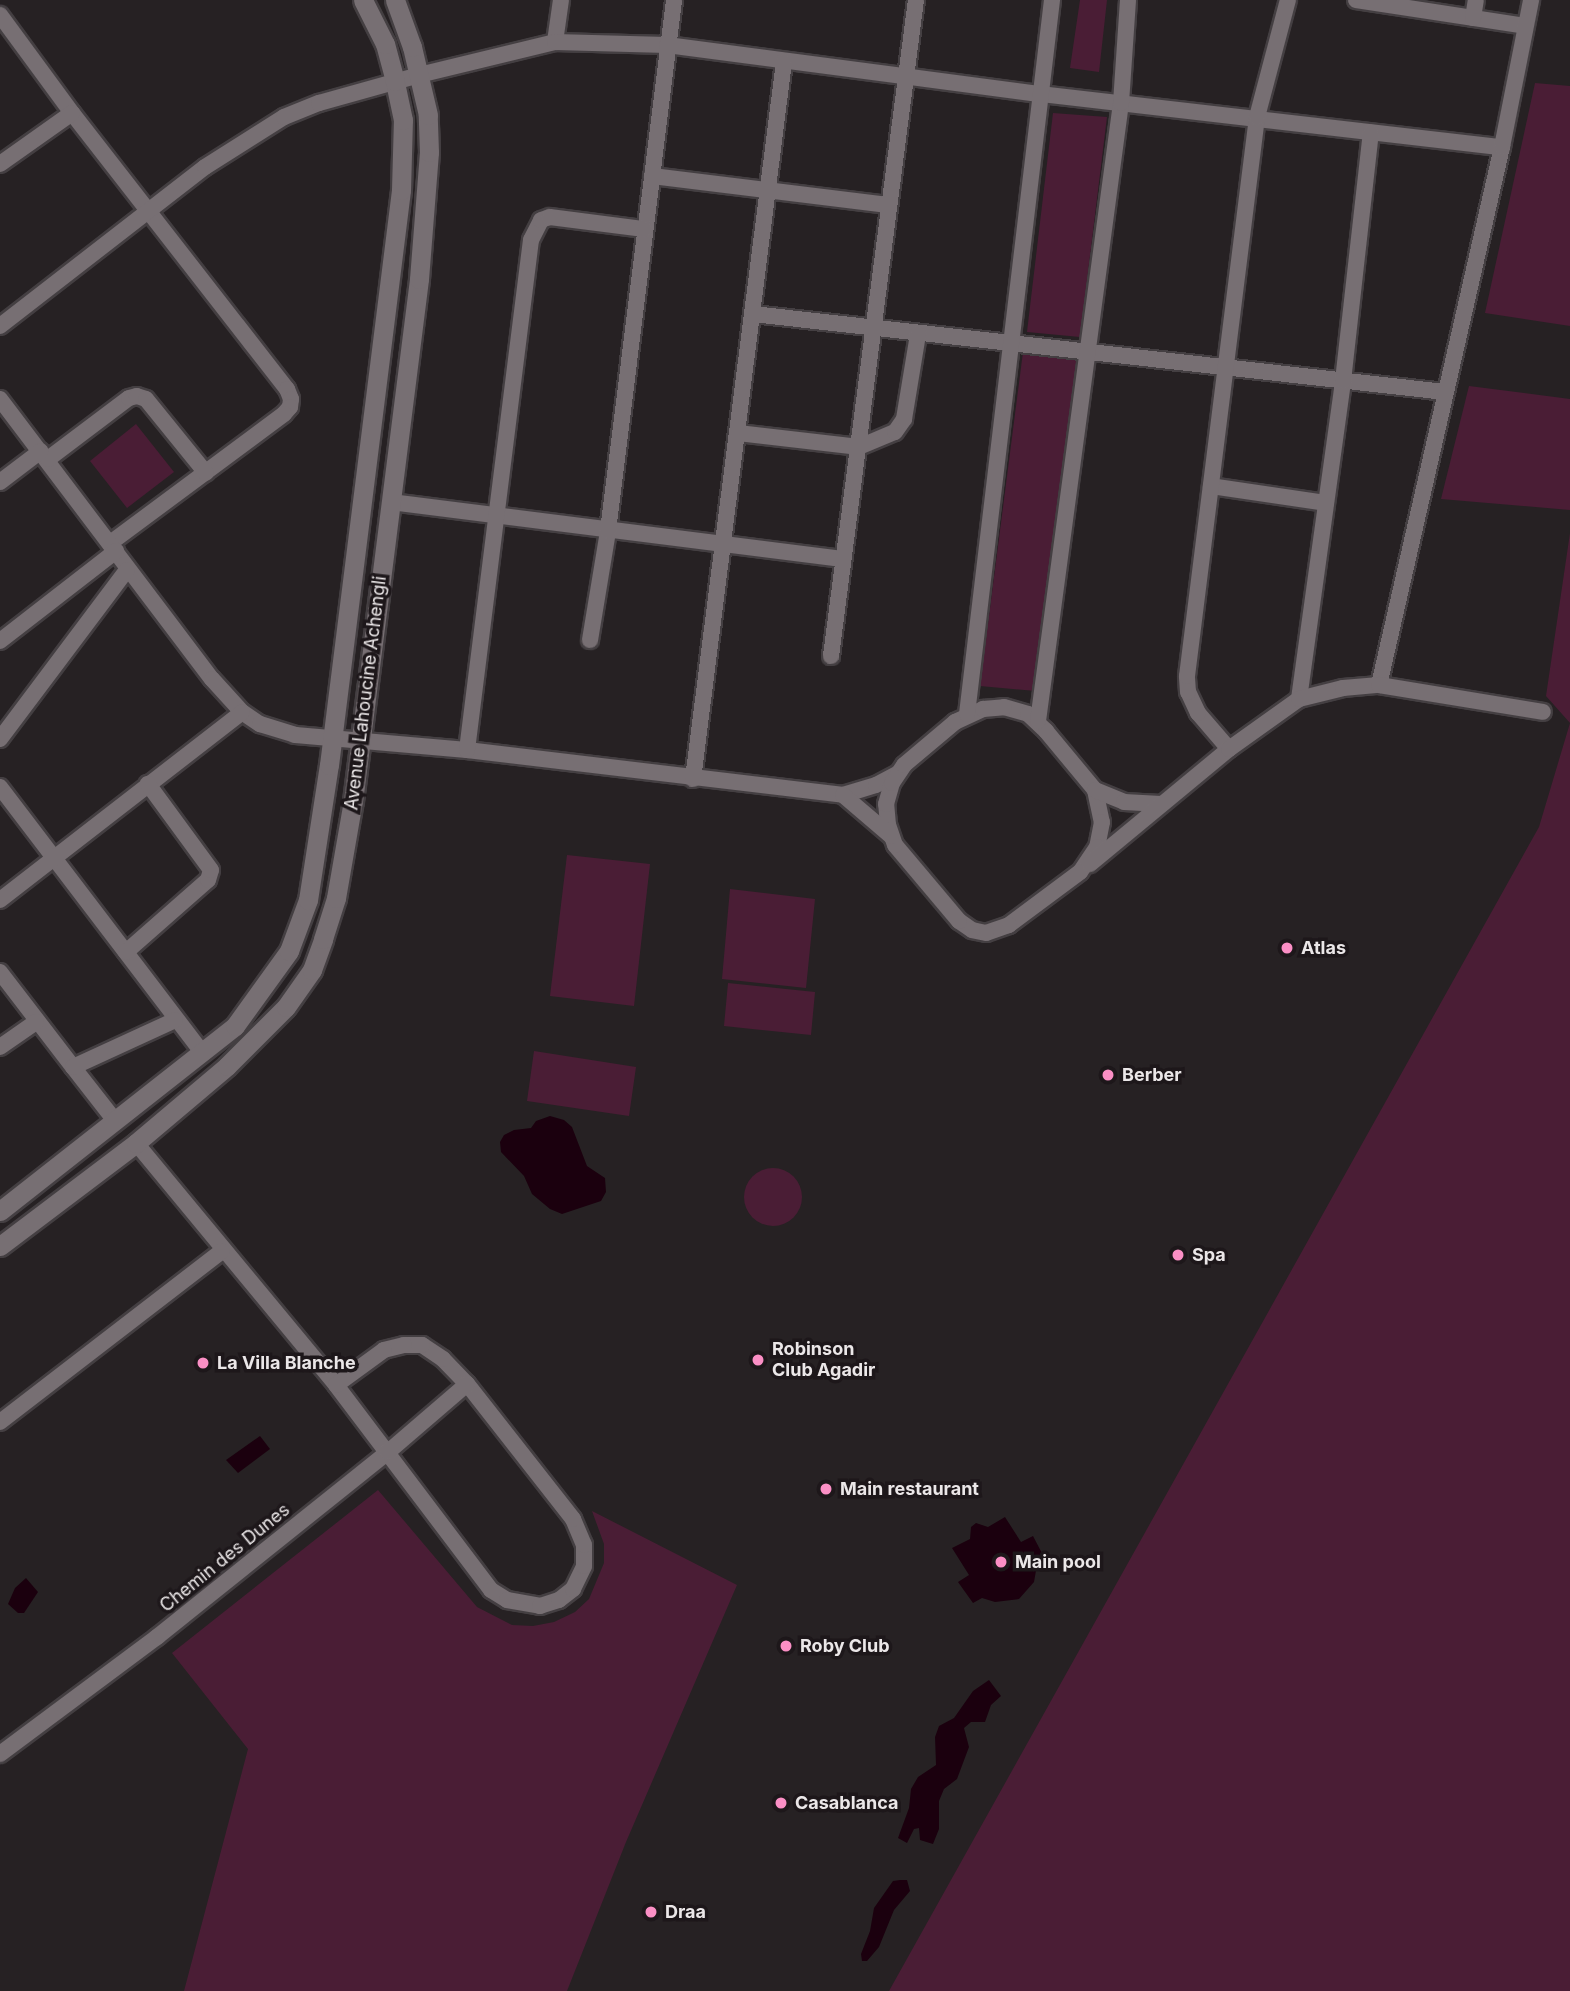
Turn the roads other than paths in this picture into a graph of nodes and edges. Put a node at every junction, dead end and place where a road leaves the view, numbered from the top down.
1 (363, 0) edge
2 (394, 0) edge
3 (561, 0) edge
4 (674, 0) edge
5 (916, 0) edge
6 (1052, 0) edge
7 (1128, 0) edge
8 (1288, 0) edge
9 (1356, 0) edge
10 (1476, 0) edge
11 (1531, 0) edge
12 (0, 15) edge
13 (1473, 18) junction
14 (1525, 26) junction
15 (555, 42) junction
16 (667, 46) junction
17 (785, 62) junction
18 (419, 75) junction
19 (908, 76) junction
20 (395, 81) junction
21 (1041, 94) junction
22 (1121, 103) junction
23 (72, 113) junction
24 (1257, 117) junction
25 (1371, 133) junction
26 (1502, 147) junction
27 (0, 164) edge
28 (652, 176) junction
29 (768, 192) junction
30 (888, 205) junction
31 (148, 211) junction
32 (644, 229) junction
33 (753, 314) junction
34 (0, 326) edge
35 (875, 329) junction
36 (918, 334) junction
37 (1012, 344) junction
38 (1088, 353) junction
39 (1225, 369) junction
40 (1343, 381) junction
41 (1445, 392) junction
42 (0, 399) edge
43 (738, 433) junction
44 (859, 447) junction
45 (44, 455) junction
46 (206, 473) junction
47 (0, 482) edge
48 (1211, 486) junction
49 (391, 502) junction
50 (1326, 503) junction
51 (498, 514) junction
52 (608, 531) junction
53 (724, 543) junction
54 (113, 547) junction
55 (842, 559) junction
56 (127, 570) junction
57 (590, 640) dead end
58 (0, 641) edge
59 (831, 656) dead end
60 (1379, 685) junction
61 (1299, 699) junction
62 (242, 712) junction
63 (1543, 712) dead end
64 (967, 714) junction
65 (1038, 721) junction
66 (333, 736) junction
67 (0, 739) edge
68 (361, 739) junction
69 (1229, 749) junction
70 (467, 750) junction
71 (897, 774) junction
72 (693, 779) junction
73 (148, 784) junction
74 (0, 787) edge
75 (1095, 790) junction
76 (844, 795) junction
77 (1161, 804) junction
78 (891, 836) junction
79 (55, 857) junction
80 (1080, 872) junction
81 (0, 900) edge
82 (126, 952) junction
83 (0, 972) edge
84 (175, 1020) junction
85 (36, 1022) junction
86 (0, 1047) edge
87 (203, 1053) junction
88 (73, 1067) junction
89 (116, 1122) junction
90 (136, 1143) junction
91 (0, 1211) edge
92 (0, 1246) edge
93 (222, 1251) junction
94 (467, 1384) junction
95 (336, 1385) junction
96 (0, 1422) edge
97 (388, 1452) junction
98 (0, 1754) edge

1 - 20 street, Avenue Lahoucine Achengli
2 - 18 street, Avenue Lahoucine Achengli
3 - 15 street
4 - 16 street
5 - 19 street
6 - 21 street
7 - 22 street
8 - 24 street
9 - 13 street
10 - 13 street
11 - 14 street
12 - 23 street
13 - 14 street
14 - 26 street
15 - 16 street
15 - 18 street
16 - 17 street
16 - 28 street
17 - 19 street
17 - 29 street
18 - 20 street
18 - 49 street, Avenue Lahoucine Achengli
19 - 21 street
19 - 30 street
20 - 31 street
20 - 66 street, Avenue Lahoucine Achengli
21 - 22 street
21 - 37 street
22 - 24 street
22 - 38 street
23 - 27 street
23 - 31 street
24 - 25 street
24 - 39 street
25 - 26 street
25 - 40 street
26 - 41 street
28 - 29 street
28 - 32 street
29 - 30 street
29 - 33 street
30 - 35 street
31 - 34 street
31 - 46 street
32 - 51 street
32 - 52 street
33 - 35 street
33 - 43 street
35 - 36 street
35 - 44 street
36 - 37 street
36 - 44 street
37 - 38 street
37 - 64 street
38 - 39 street
38 - 65 street
39 - 40 street
39 - 48 street
40 - 41 street
40 - 50 street
41 - 60 street
42 - 45 street
43 - 44 street
43 - 53 street
44 - 55 street
45 - 46 street
45 - 47 street
45 - 54 street
46 - 54 street
48 - 50 street
48 - 69 street
49 - 51 street
49 - 68 street, Avenue Lahoucine Achengli
50 - 61 street
51 - 52 street
51 - 70 street
52 - 53 street
52 - 57 street
53 - 55 street
53 - 72 street
54 - 56 street
54 - 58 street
55 - 59 street
56 - 62 street
56 - 67 street
60 - 61 street
60 - 63 street
61 - 69 street
62 - 66 street
62 - 73 street
64 - 65 street
64 - 71 street
65 - 75 street
66 - 68 street
66 - 87 street, Avenue Lahoucine Achengli
68 - 70 street
68 - 90 street, Avenue Lahoucine Achengli
69 - 77 street
70 - 72 street
71 - 76 street
71 - 78 street
72 - 76 street
73 - 79 street
73 - 82 street
74 - 79 street
75 - 77 street
75 - 80 street
76 - 78 street
77 - 80 street
78 - 80 street
79 - 81 street
79 - 82 street
82 - 84 street
83 - 85 street
84 - 87 street
84 - 88 street
85 - 86 street
85 - 88 street
87 - 89 street, Avenue Lahoucine Achengli
88 - 89 street
89 - 91 street, Avenue Lahoucine Achengli
90 - 92 street, Avenue Lahoucine Achengli
90 - 93 street
93 - 95 street
93 - 96 street
94 - 95 street
94 - 97 street, Chemin des Dunes
94 - 97 street
95 - 97 street
97 - 98 street, Chemin des Dunes

